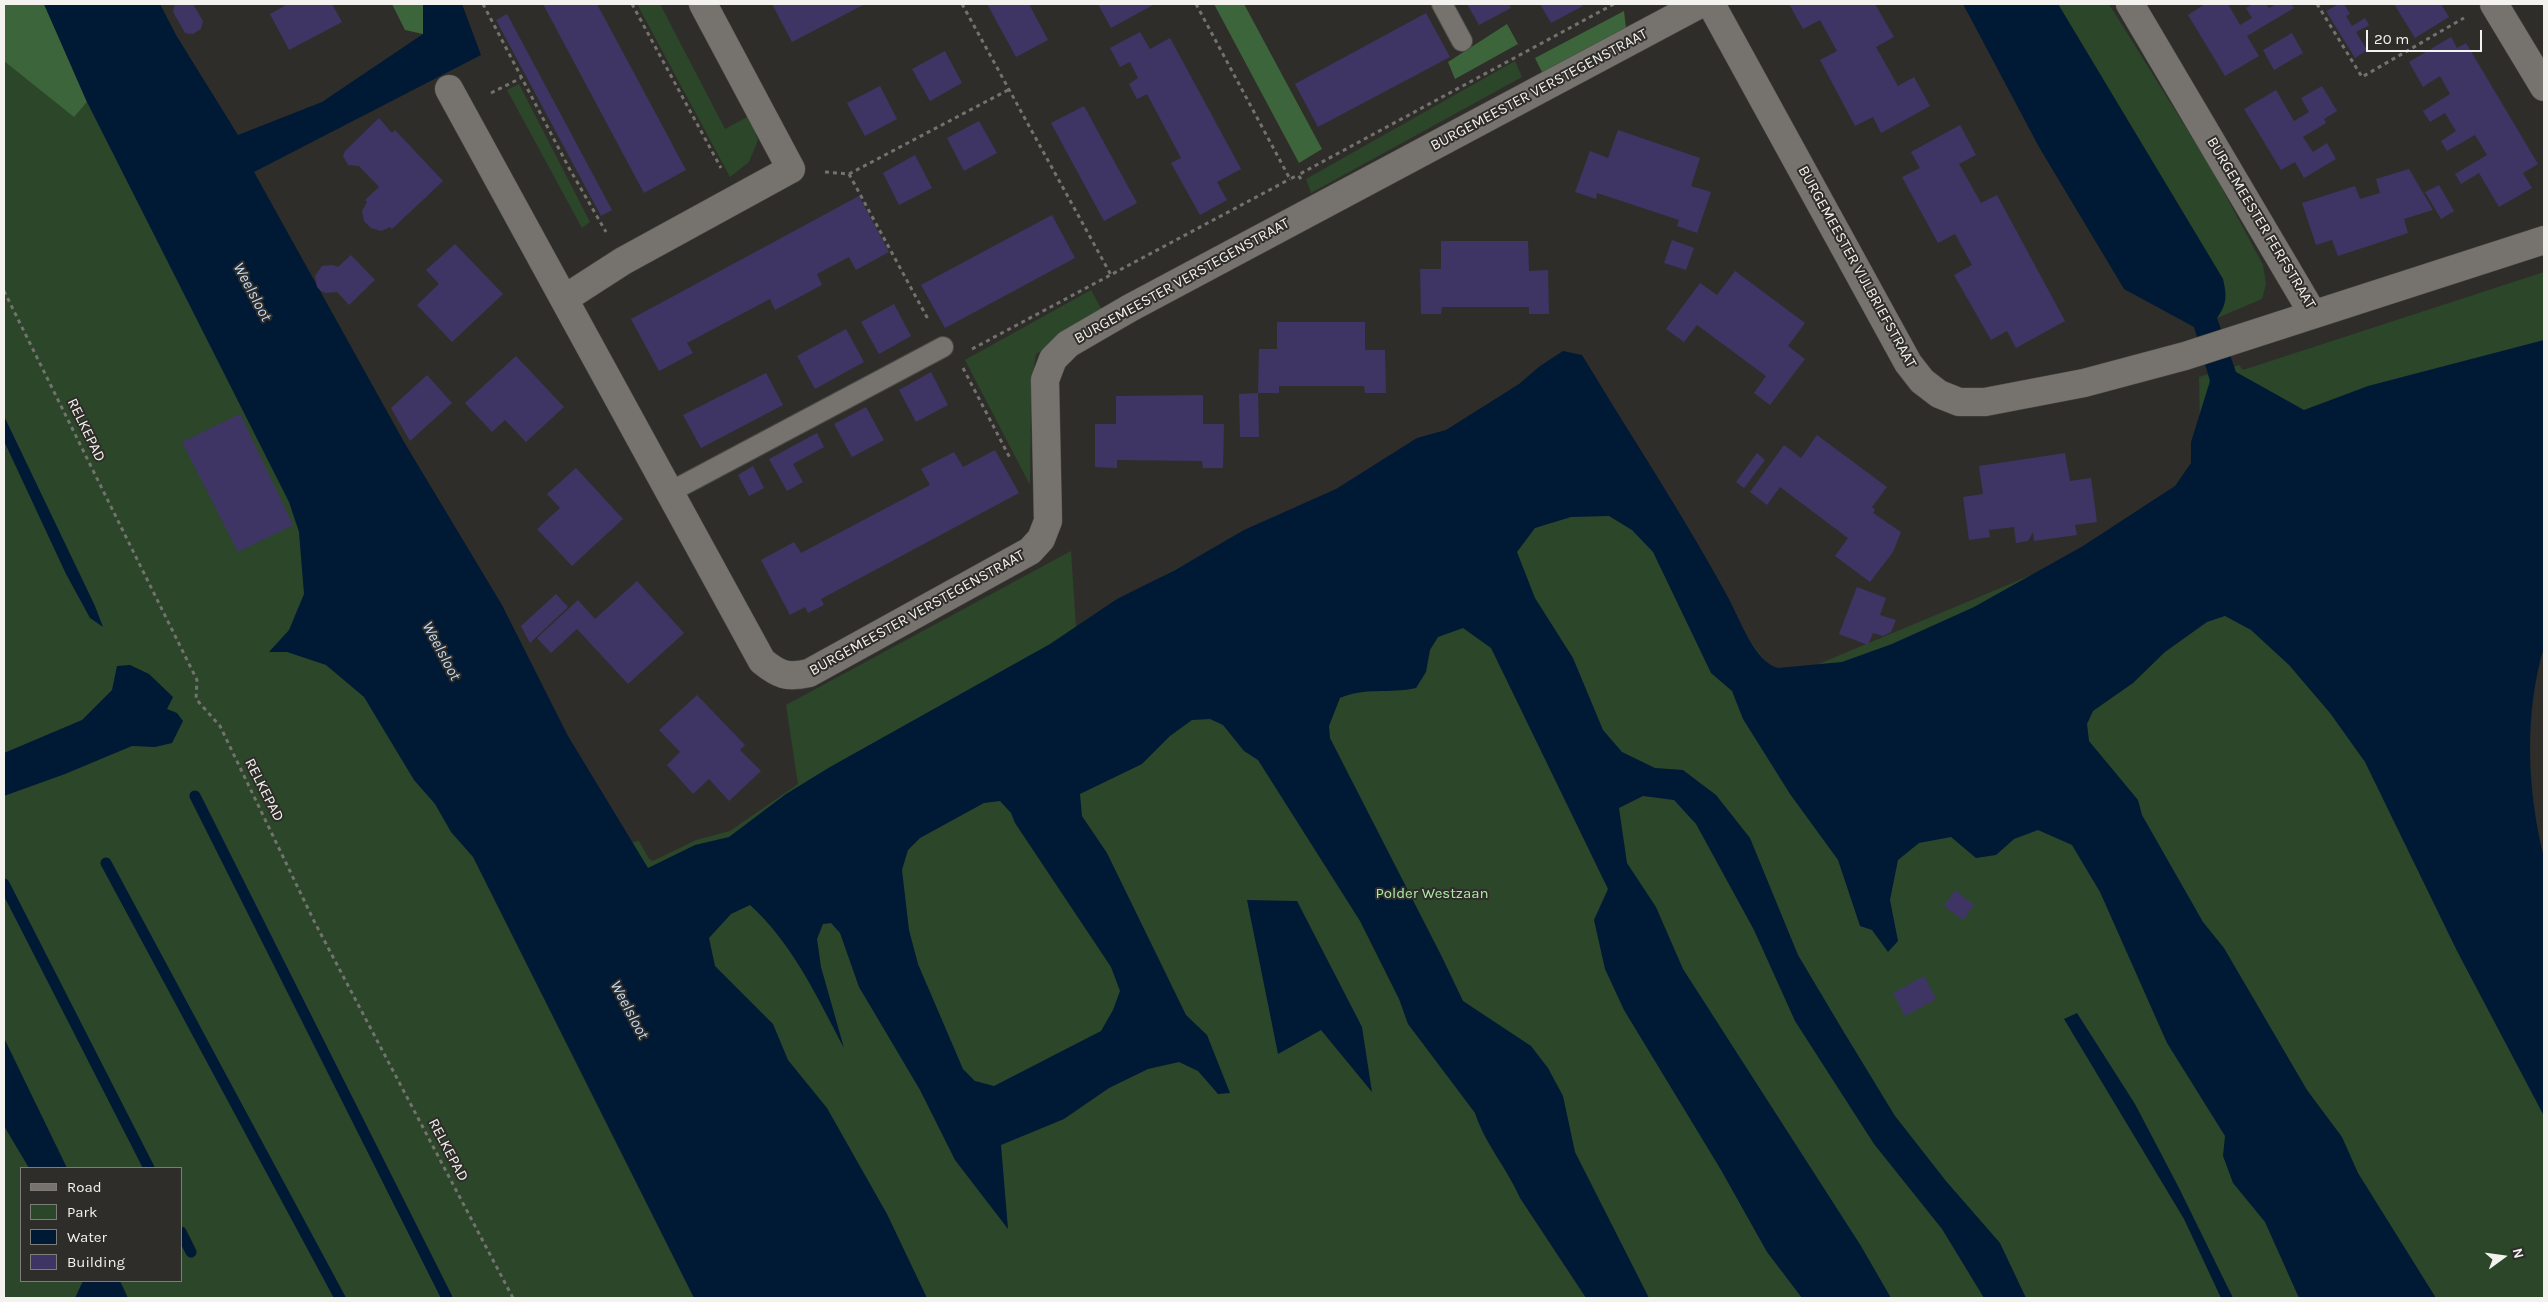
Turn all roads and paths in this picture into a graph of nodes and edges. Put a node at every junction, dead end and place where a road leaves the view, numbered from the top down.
1 (483, 4) edge
2 (632, 4) edge
3 (703, 4) edge
4 (962, 4) edge
5 (1196, 4) edge
6 (1442, 4) edge
7 (1614, 4) edge
8 (1700, 4) edge
9 (1711, 4) edge
10 (2130, 4) edge
11 (2317, 4) edge
12 (2483, 9) edge
13 (1462, 41) dead end
14 (2540, 70) edge
15 (449, 89) dead end
16 (1008, 90) junction
17 (791, 169) junction
18 (850, 174) junction
19 (1298, 175) junction
20 (1290, 179) junction
21 (738, 200) junction
22 (1317, 208) junction
23 (2544, 240) edge
24 (622, 261) junction
25 (1110, 274) junction
26 (4, 291) edge
27 (564, 299) junction
28 (1130, 308) junction
29 (2313, 314) junction
30 (950, 352) junction
31 (1011, 461) dead end
32 (670, 492) junction
33 (513, 1298) edge

1 - 24 path
2 - 21 path
3 - 17 street
4 - 16 path
5 - 20 path
6 - 13 lane
7 - 19 path
8 - 22 street, BURGEMEESTER VERSTEGENSTRAAT
9 - 29 street, BURGEMEESTER VIJLBRIEFSTRAAT
10 - 29 street, BURGEMEESTER FERFSTRAAT
11 - 12 path
12 - 14 street
15 - 27 street, BURGEMEESTER VERSTEGENSTRAAT
16 - 18 path
16 - 25 path
17 - 18 path
17 - 21 street
18 - 30 path
19 - 20 path
19 - 22 path
20 - 25 path
21 - 24 street
22 - 28 street, BURGEMEESTER VERSTEGENSTRAAT
23 - 29 street, BURGEMEESTER FERFSTRAAT
24 - 27 street
25 - 28 path
25 - 30 path
26 - 33 path, RELKEPAD
27 - 32 street, BURGEMEESTER VERSTEGENSTRAAT
28 - 32 street, BURGEMEESTER VERSTEGENSTRAAT
30 - 31 path
30 - 32 lane

